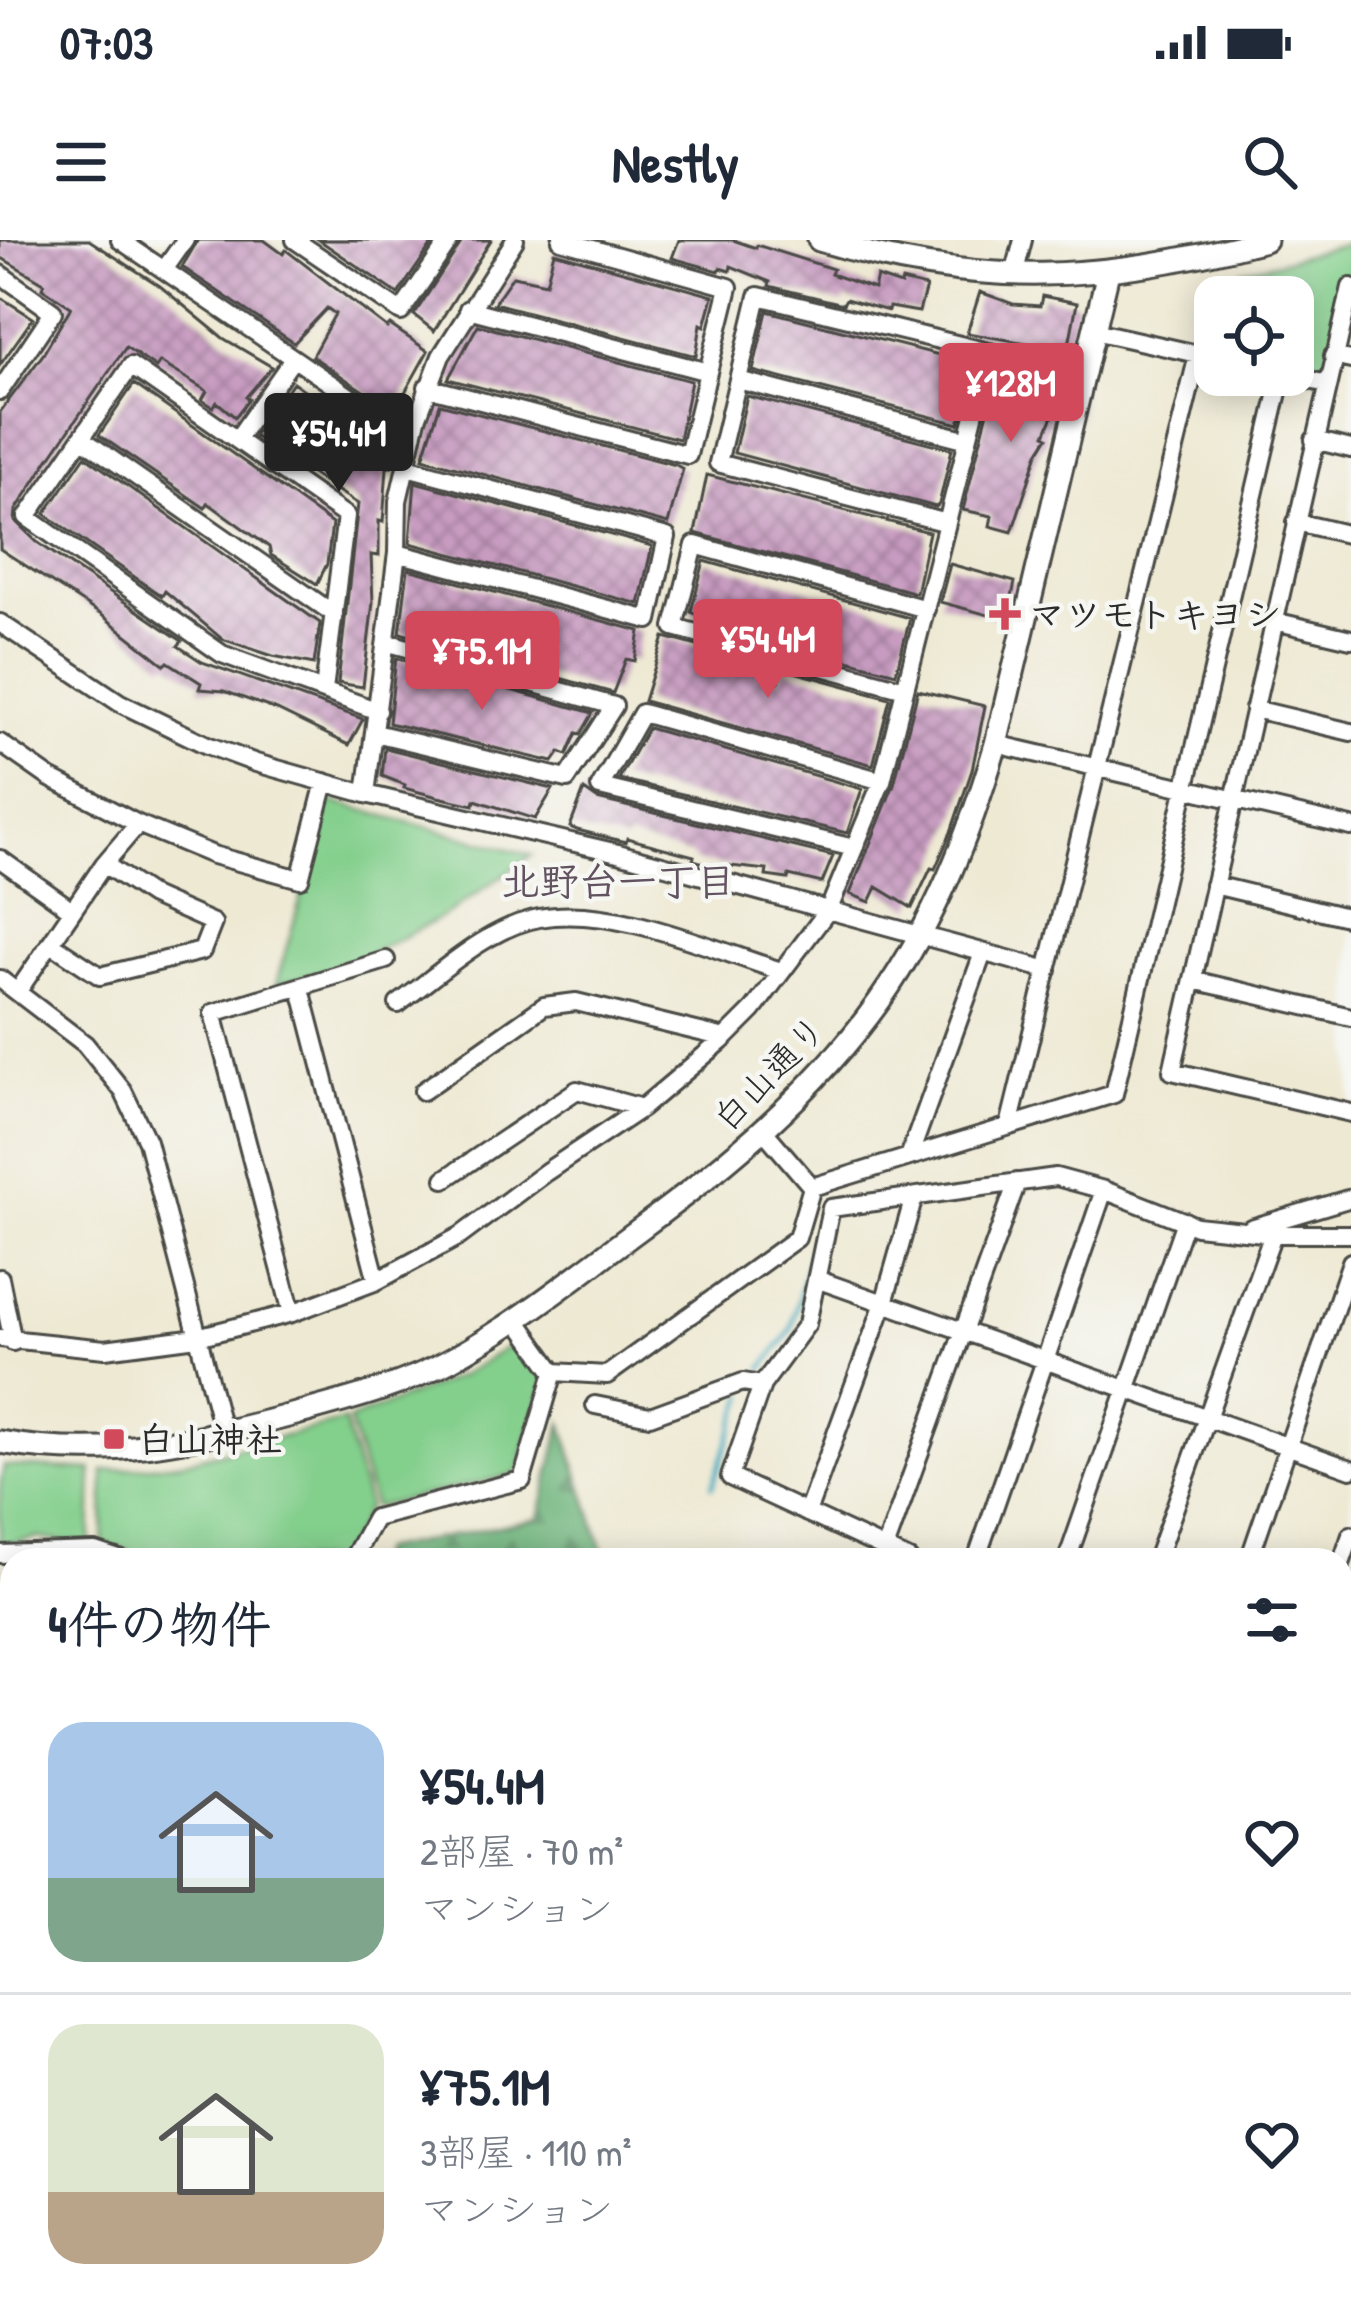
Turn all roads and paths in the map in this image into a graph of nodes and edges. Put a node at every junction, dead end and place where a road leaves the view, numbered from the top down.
1 (120, 240) edge
2 (185, 240) edge
3 (295, 240) edge
4 (450, 240) edge
5 (515, 240) edge
6 (560, 240) edge
7 (819, 240) edge
8 (1023, 240) edge
9 (1264, 240) edge
10 (892, 251) edge
11 (164, 270) junction
12 (1108, 272) junction
13 (0, 274) edge
14 (1014, 275) junction
15 (1351, 287) edge
16 (468, 310) junction
17 (1094, 331) junction
18 (990, 352) junction
19 (1194, 353) edge
20 (1342, 358) edge
21 (293, 359) junction
22 (708, 372) junction
23 (1084, 375) junction
24 (738, 380) junction
25 (1314, 381) edge
26 (1327, 384) junction
27 (427, 387) junction
28 (0, 390) edge
29 (1196, 396) edge
30 (1280, 396) edge
31 (81, 437) junction
32 (237, 439) junction
33 (412, 439) junction
34 (968, 440) junction
35 (1314, 440) junction
36 (1351, 448) edge
37 (406, 467) junction
38 (1296, 522) junction
39 (947, 523) junction
40 (1351, 536) edge
41 (397, 553) junction
42 (926, 609) junction
43 (334, 614) junction
44 (1274, 621) junction
45 (0, 623) edge
46 (1351, 639) edge
47 (386, 642) junction
48 (324, 689) junction
49 (905, 689) junction
50 (1254, 709) junction
51 (378, 712) junction
52 (1351, 732) edge
53 (375, 733) junction
54 (0, 742) edge
55 (996, 744) junction
56 (1097, 768) junction
57 (882, 781) junction
58 (325, 782) junction
59 (1186, 788) junction
60 (366, 794) junction
61 (1233, 800) junction
62 (138, 824) junction
63 (1351, 827) edge
64 (854, 848) junction
65 (0, 859) edge
66 (104, 864) junction
67 (1214, 885) junction
68 (829, 909) junction
69 (72, 910) junction
70 (1351, 918) edge
71 (920, 937) junction
72 (50, 943) junction
73 (982, 953) junction
74 (386, 960) dead end
75 (1048, 970) junction
76 (781, 971) junction
77 (0, 979) edge
78 (1192, 980) junction
79 (301, 989) junction
80 (18, 991) junction
81 (398, 1004) dead end
82 (1351, 1017) edge
83 (725, 1038) junction
84 (423, 1091) dead end
85 (642, 1108) junction
86 (1351, 1113) edge
87 (1009, 1126) junction
88 (764, 1131) junction
89 (910, 1157) junction
90 (445, 1179) dead end
91 (1017, 1182) junction
92 (812, 1187) junction
93 (1104, 1190) junction
94 (914, 1197) junction
95 (1351, 1198) edge
96 (1184, 1221) junction
97 (1244, 1231) junction
98 (1273, 1234) junction
99 (1351, 1234) edge
100 (1351, 1262) edge
101 (0, 1278) edge
102 (819, 1280) junction
103 (377, 1281) junction
104 (884, 1303) junction
105 (292, 1312) junction
106 (517, 1320) junction
107 (963, 1331) junction
108 (197, 1336) junction
109 (7, 1340) edge
110 (1045, 1360) junction
111 (554, 1372) junction
112 (762, 1385) junction
113 (1126, 1389) junction
114 (595, 1405) dead end
115 (1207, 1418) junction
116 (223, 1433) junction
117 (0, 1442) edge
118 (1288, 1446) junction
119 (1351, 1469) edge
120 (808, 1513) junction
121 (359, 1548) edge
122 (883, 1548) edge
123 (885, 1548) edge
124 (980, 1548) edge
125 (1071, 1548) edge
126 (1160, 1548) edge
127 (1253, 1548) edge

1 - 11 street
2 - 11 street
3 - 4 street
5 - 16 street
6 - 22 street
7 - 10 street
8 - 14 street
9 - 12 street
10 - 14 street
11 - 21 street
12 - 14 street
12 - 17 street, 白山通り
13 - 28 street
15 - 20 street
16 - 22 street
16 - 27 street
17 - 19 street
17 - 23 street, 白山通り
18 - 23 street
18 - 24 street
18 - 34 street
20 - 26 street
21 - 32 street
21 - 33 street
22 - 27 street
23 - 55 street, 白山通り
24 - 34 street
24 - 39 street
25 - 26 street
26 - 35 street
27 - 33 street
29 - 56 street
30 - 59 street
31 - 32 street
31 - 43 street
31 - 48 street
32 - 43 street
33 - 37 street
34 - 39 street
35 - 36 street
35 - 38 street
37 - 41 street
37 - 41 street
38 - 40 street
38 - 44 street
39 - 42 street
41 - 47 street
42 - 49 street
42 - 49 street
43 - 48 street
44 - 46 street
44 - 50 street
45 - 58 street
47 - 51 street
47 - 53 street
48 - 51 street
49 - 57 street
50 - 52 street
50 - 61 street
51 - 53 street
53 - 60 street
54 - 62 street
55 - 56 street
55 - 71 street, 白山通り
56 - 59 street
56 - 75 street
57 - 64 street
57 - 64 street
58 - 60 street
58 - 62 street
59 - 61 street
59 - 87 street
60 - 68 street
61 - 63 street
61 - 67 street
62 - 66 street
64 - 68 street
65 - 69 street
66 - 69 street
66 - 72 street
67 - 70 street
67 - 78 street
68 - 71 street
68 - 76 street
69 - 72 street
71 - 73 street
71 - 88 street, 白山通り
72 - 80 street
73 - 75 street
73 - 89 street
74 - 79 street
75 - 87 street
76 - 81 street
76 - 83 street
77 - 80 street
78 - 82 street
78 - 86 street
79 - 103 street
79 - 105 street
80 - 108 street
83 - 84 street
83 - 85 street
85 - 90 street
85 - 103 street
87 - 89 street
88 - 92 street
88 - 106 street, 白山通り
89 - 92 street
91 - 93 street
91 - 94 street
91 - 107 street
92 - 111 street
93 - 96 street
93 - 110 street
94 - 102 street
94 - 104 street
95 - 97 street
96 - 97 street
96 - 113 street
97 - 98 street
98 - 99 street
98 - 115 street
100 - 118 street
101 - 109 street
102 - 104 street
102 - 112 street
103 - 105 street
104 - 107 street
104 - 120 street
105 - 108 street
106 - 111 street
106 - 116 street, 白山通り
107 - 110 street
107 - 123 street
108 - 109 street
108 - 116 street
110 - 113 street
110 - 124 street
111 - 121 street
112 - 114 street
112 - 120 street
113 - 115 street
113 - 125 street
115 - 118 street
115 - 126 street
116 - 117 street, 白山通り
118 - 119 street
118 - 127 street
120 - 122 street

